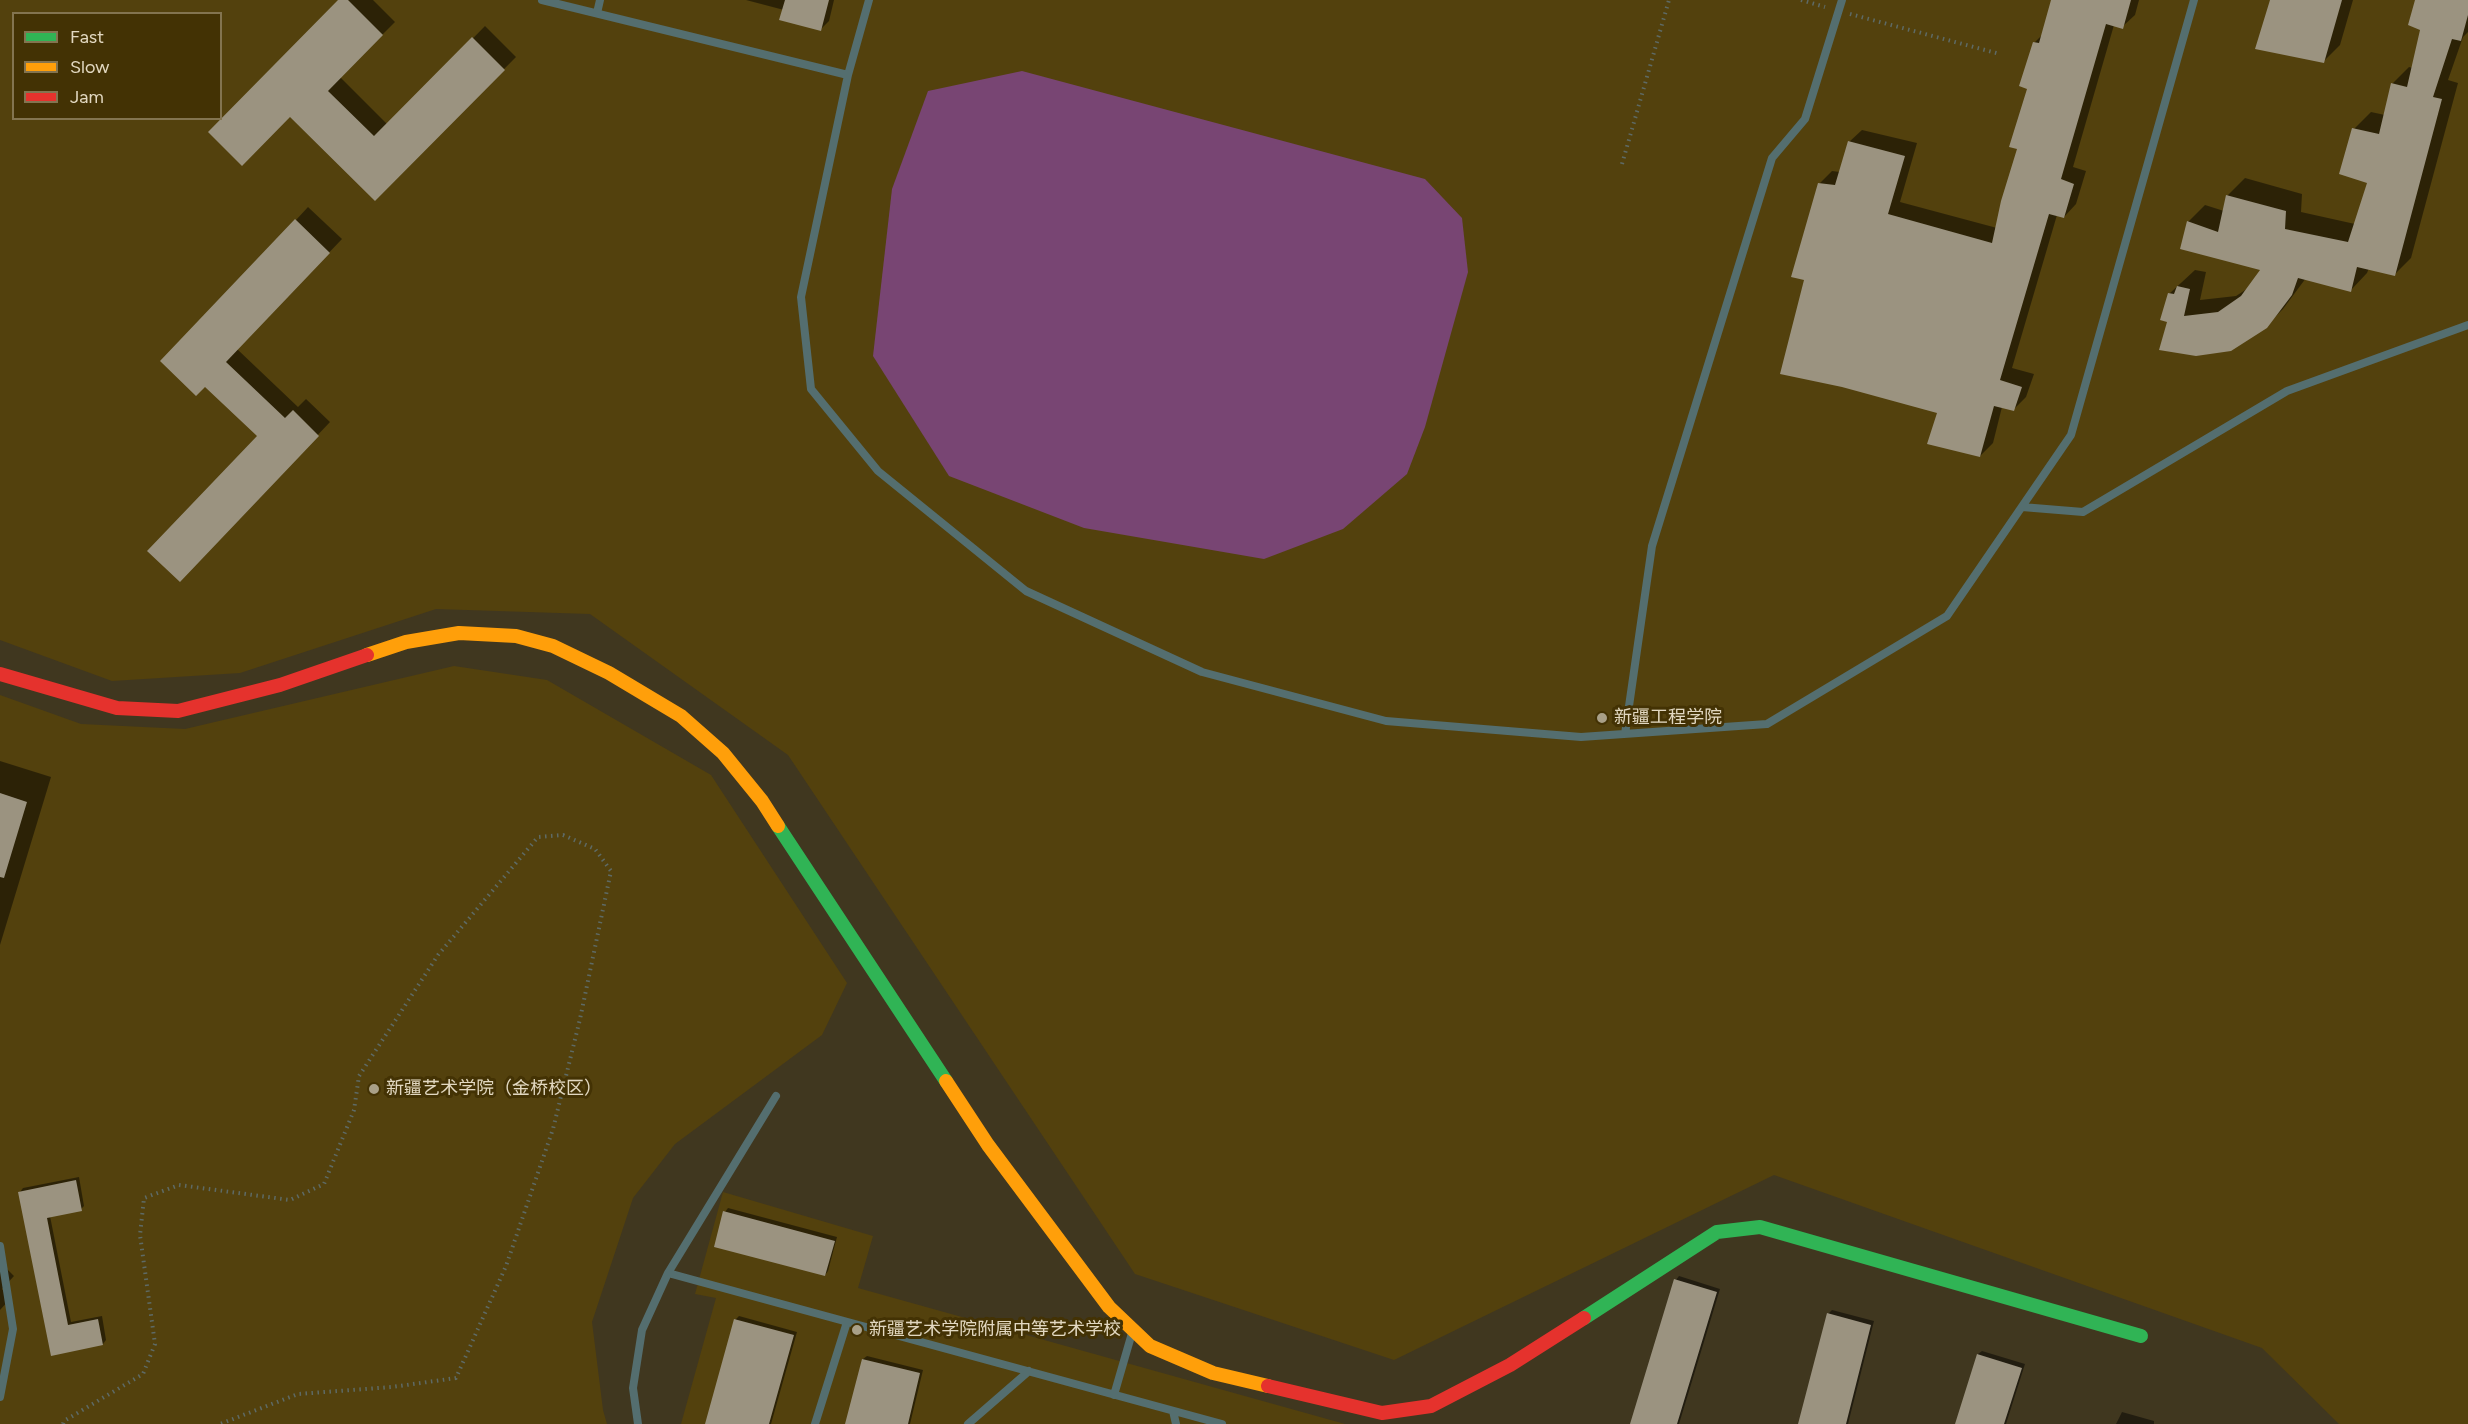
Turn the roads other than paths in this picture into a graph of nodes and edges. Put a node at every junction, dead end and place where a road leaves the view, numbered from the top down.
1 (542, 0) edge
2 (600, 0) edge
3 (869, 0) edge
4 (1842, 0) edge
5 (2194, 0) edge
6 (597, 14) junction
7 (848, 75) junction
8 (2468, 325) edge
9 (2022, 507) junction
10 (0, 674) edge
11 (1625, 734) junction
12 (776, 1096) dead end
13 (0, 1246) edge
14 (668, 1273) junction
15 (847, 1322) junction
16 (1133, 1330) junction
17 (2141, 1336) dead end
18 (1029, 1371) junction
19 (1114, 1395) junction
20 (0, 1397) edge
21 (1173, 1411) junction
22 (638, 1424) edge
23 (815, 1424) edge
24 (968, 1424) edge
25 (1176, 1424) edge
26 (1222, 1424) edge

1 - 6 lane
2 - 6 lane
3 - 7 lane
4 - 11 lane
5 - 9 lane
6 - 7 lane
7 - 11 lane
8 - 9 lane
9 - 11 lane
10 - 16 street
12 - 14 lane
13 - 20 lane
14 - 15 lane
14 - 22 lane
15 - 18 lane
15 - 23 lane
16 - 17 street
16 - 19 lane
18 - 19 lane
18 - 24 lane
19 - 21 lane
21 - 25 lane
21 - 26 lane

